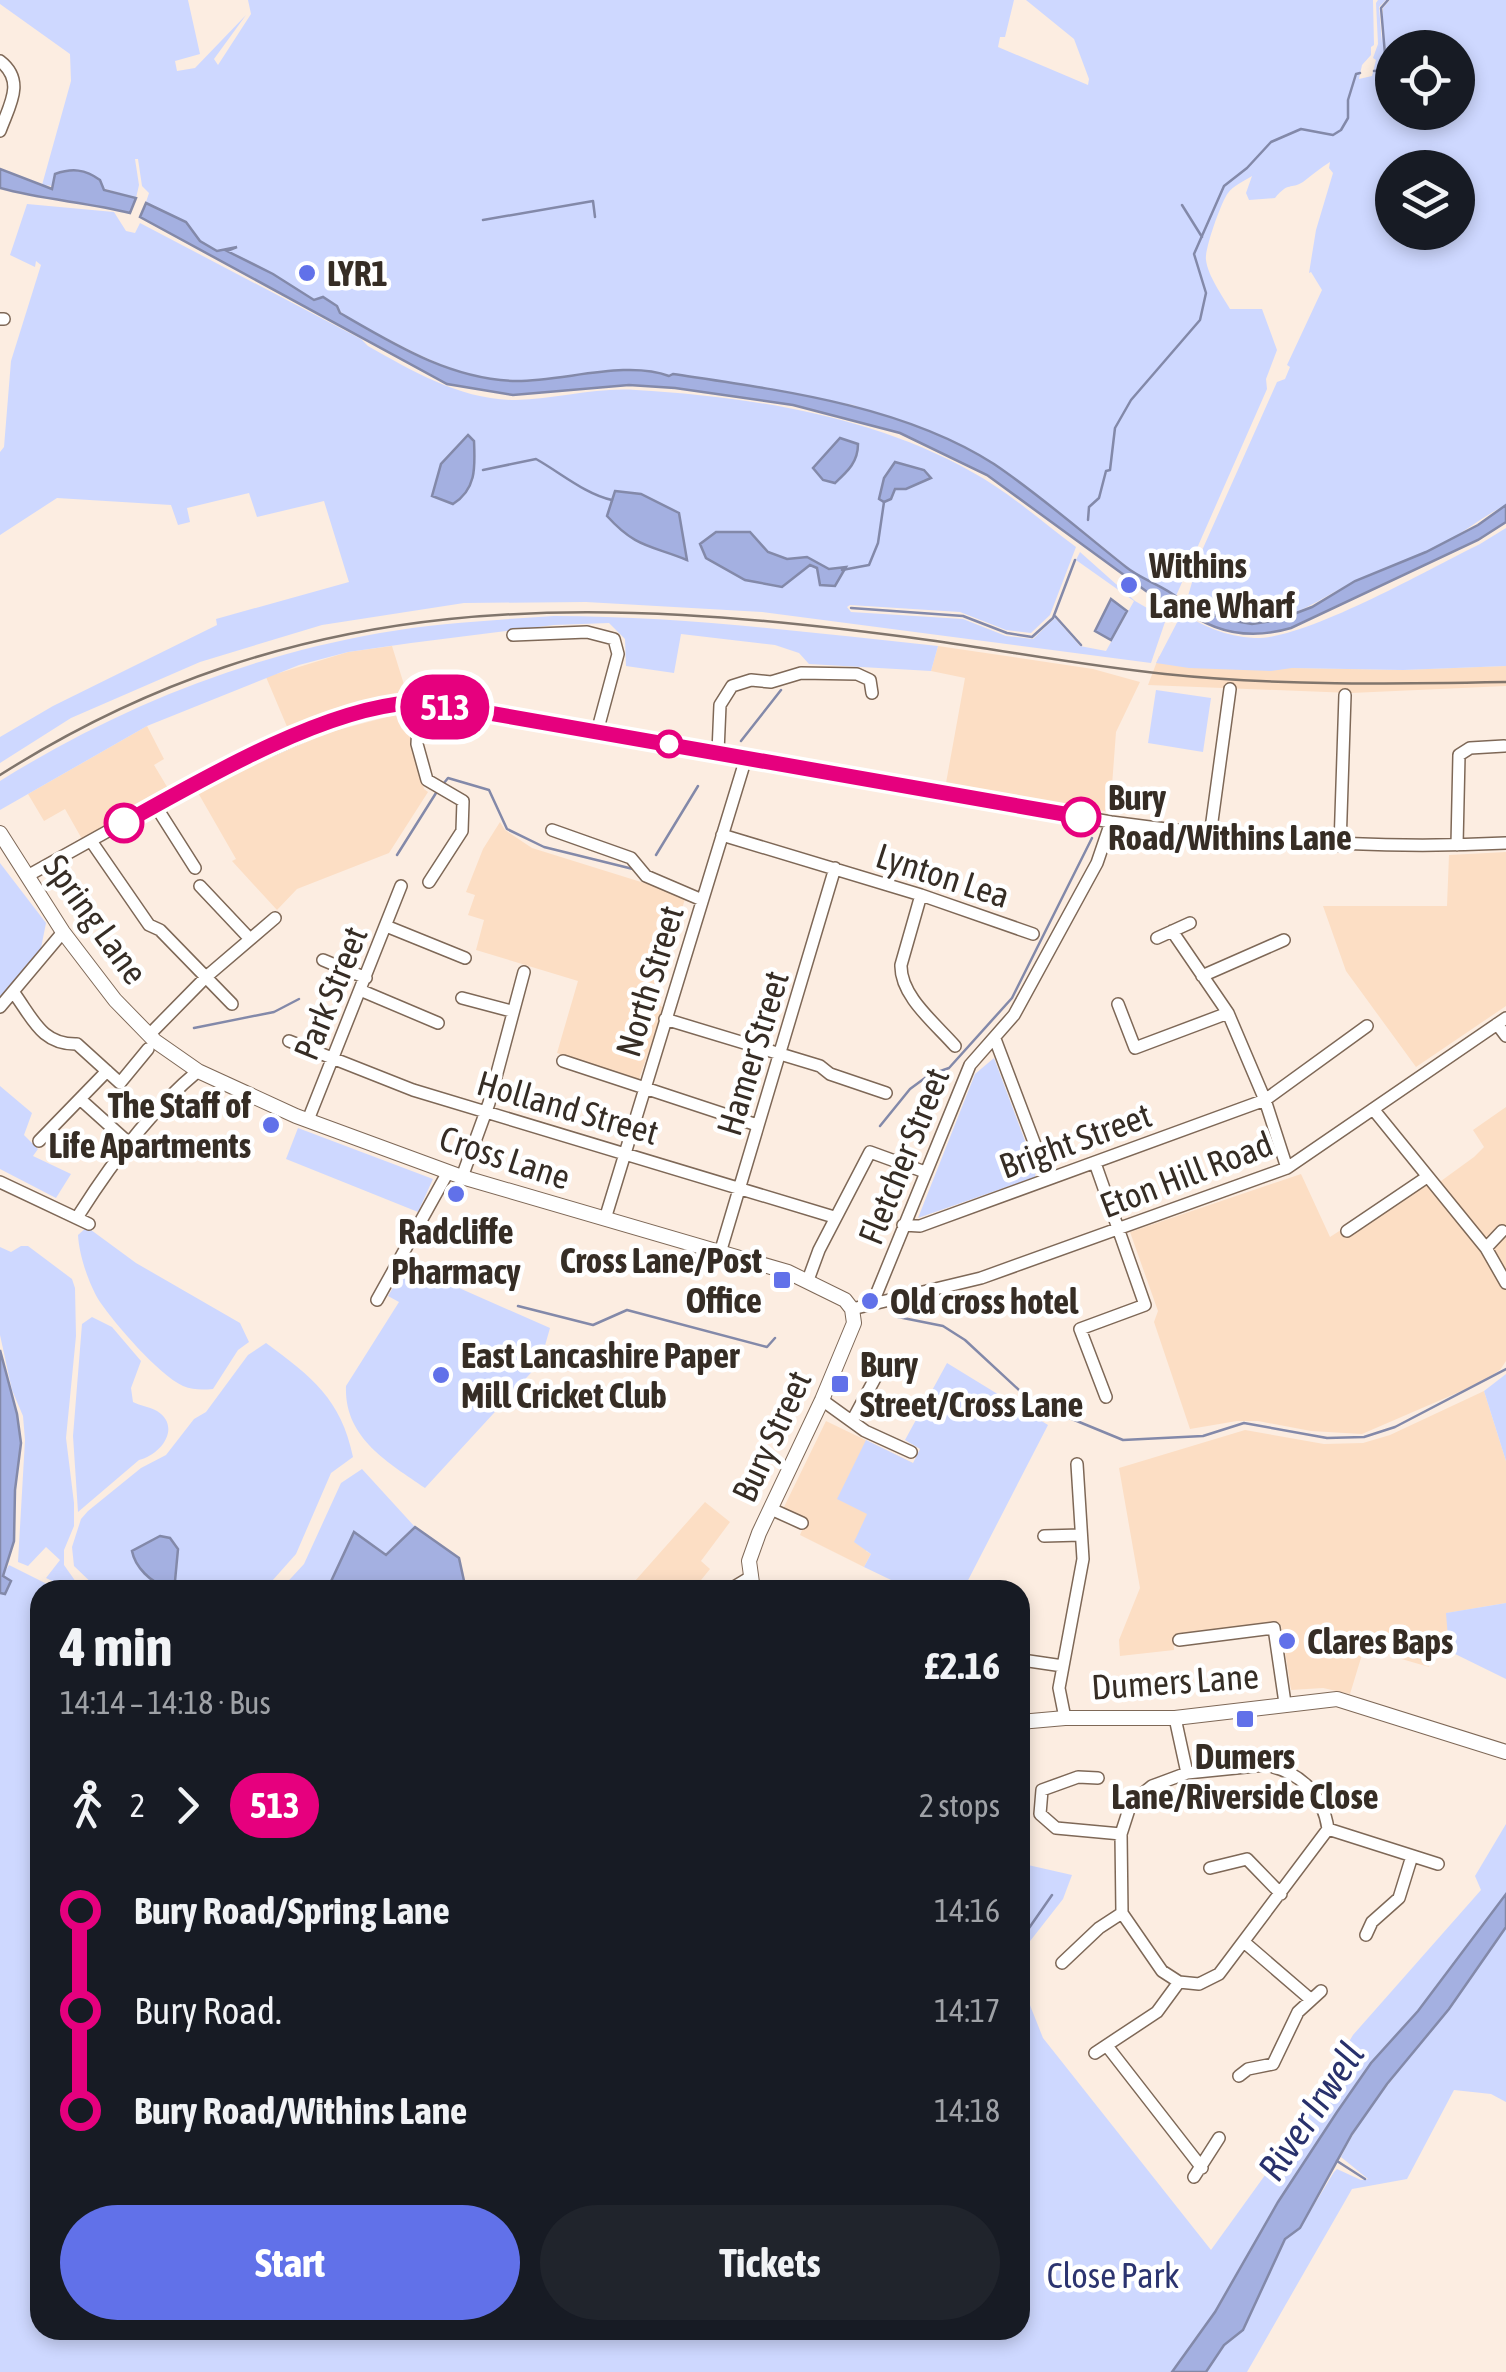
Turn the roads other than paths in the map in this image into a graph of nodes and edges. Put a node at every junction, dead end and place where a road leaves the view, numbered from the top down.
1 (0, 62) edge
2 (0, 131) edge
3 (513, 635) dead end
4 (1230, 690) dead end
5 (872, 693) dead end
6 (1344, 695) dead end
7 (418, 704) junction
8 (597, 732) junction
9 (1504, 746) edge
10 (718, 752) junction
11 (746, 758) junction
12 (155, 805) junction
13 (1111, 822) junction
14 (552, 830) dead end
15 (0, 833) edge
16 (722, 835) junction
17 (1210, 836) junction
18 (91, 841) junction
19 (1506, 844) edge
20 (1458, 845) junction
21 (1340, 846) junction
22 (194, 868) dead end
23 (835, 868) junction
24 (29, 876) junction
25 (429, 882) dead end
26 (200, 886) dead end
27 (401, 886) dead end
28 (921, 895) junction
29 (702, 900) junction
30 (274, 918) dead end
31 (1190, 922) dead end
32 (386, 926) junction
33 (1172, 931) junction
34 (63, 932) junction
35 (1034, 934) dead end
36 (1158, 938) dead end
37 (250, 939) junction
38 (1284, 940) dead end
39 (465, 958) dead end
40 (323, 960) dead end
41 (524, 972) dead end
42 (1202, 976) junction
43 (206, 977) junction
44 (363, 984) junction
45 (14, 993) junction
46 (462, 998) dead end
47 (232, 1004) dead end
48 (1118, 1004) dead end
49 (0, 1007) edge
50 (511, 1011) junction
51 (1228, 1013) junction
52 (666, 1019) junction
53 (1501, 1021) edge
54 (438, 1023) dead end
55 (1367, 1026) dead end
56 (1506, 1036) edge
57 (995, 1039) junction
58 (289, 1040) dead end
59 (148, 1042) junction
60 (955, 1046) dead end
61 (782, 1053) junction
62 (334, 1058) junction
63 (563, 1061) dead end
64 (106, 1071) junction
65 (198, 1071) junction
66 (644, 1088) junction
67 (886, 1093) dead end
68 (80, 1099) junction
69 (1265, 1100) junction
70 (1373, 1109) junction
71 (484, 1112) junction
72 (308, 1120) junction
73 (757, 1125) junction
74 (39, 1141) dead end
75 (130, 1144) junction
76 (624, 1152) junction
77 (1095, 1163) junction
78 (1288, 1168) junction
79 (925, 1172) junction
80 (455, 1175) junction
81 (1427, 1176) junction
82 (1048, 1179) junction
83 (0, 1182) edge
84 (740, 1187) junction
85 (80, 1213) dead end
86 (834, 1217) junction
87 (605, 1219) junction
88 (89, 1224) dead end
89 (903, 1225) junction
90 (1119, 1230) junction
91 (1502, 1230) dead end
92 (1347, 1231) dead end
93 (1486, 1248) junction
94 (720, 1253) junction
95 (808, 1280) junction
96 (1506, 1282) edge
97 (377, 1300) dead end
98 (877, 1302) junction
99 (852, 1309) junction
100 (879, 1371) dead end
101 (1106, 1397) dead end
102 (822, 1400) junction
103 (852, 1421) junction
104 (911, 1452) dead end
105 (1077, 1464) dead end
106 (771, 1509) junction
107 (802, 1523) dead end
108 (1044, 1536) dead end
109 (1082, 1536) junction
110 (751, 1580) edge
111 (1179, 1640) dead end
112 (1030, 1661) edge
113 (1063, 1666) junction
114 (1284, 1703) junction
115 (1064, 1718) junction
116 (1175, 1718) junction
117 (1030, 1721) edge
118 (1506, 1752) edge
119 (1187, 1774) junction
120 (1098, 1778) dead end
121 (1328, 1829) junction
122 (1120, 1834) junction
123 (1412, 1856) junction
124 (1438, 1864) dead end
125 (1210, 1868) dead end
126 (1281, 1894) junction
127 (1122, 1912) junction
128 (1366, 1934) dead end
129 (1244, 1942) junction
130 (1062, 1963) dead end
131 (1179, 1982) junction
132 (1238, 2076) dead end
133 (1219, 2138) dead end

1 - 2 street
3 - 8 street
4 - 17 street
5 - 10 street
6 - 21 street
7 - 8 street
7 - 12 street
7 - 25 street
8 - 10 street
9 - 20 street
10 - 11 street
11 - 13 street
11 - 16 street, North Street
12 - 18 street
12 - 22 street
13 - 17 street
13 - 57 street, Fletcher Street
14 - 29 street
15 - 24 main road, Spring Lane
16 - 23 street, Lynton Lea
16 - 29 street, North Street
17 - 21 street
18 - 24 street
18 - 43 street
19 - 20 street
20 - 21 street
23 - 28 street, Lynton Lea
23 - 61 street, Hamer Street
24 - 34 main road, Spring Lane
26 - 37 street
27 - 32 street, Park Street
28 - 35 street, Lynton Lea
28 - 60 street
29 - 52 street, North Street
30 - 37 street
31 - 33 street
32 - 39 street
32 - 44 street, Park Street
33 - 36 street
33 - 42 street
34 - 45 street
34 - 59 main road, Spring Lane
37 - 43 street
38 - 42 street
40 - 44 street
41 - 50 street
42 - 51 street
43 - 47 street
43 - 59 street
44 - 54 street
44 - 62 street, Park Street
45 - 49 street
45 - 64 street
46 - 50 street
48 - 51 street
50 - 71 street
51 - 69 street
52 - 61 street
52 - 66 street, North Street
53 - 56 street
53 - 70 street, Eton Hill Road
55 - 69 street, Bright Street
57 - 79 street, Fletcher Street
57 - 82 street
58 - 62 street, Holland Street
59 - 64 street
59 - 65 main road, Cross Lane
61 - 67 street
61 - 73 street, Hamer Street
62 - 71 street, Holland Street
62 - 72 street, Park Street
63 - 66 street
64 - 68 street
65 - 72 main road, Cross Lane
65 - 75 street
66 - 73 street
66 - 76 street, North Street
68 - 74 street
68 - 75 street
69 - 77 street, Bright Street
69 - 78 street
70 - 78 street, Eton Hill Road
70 - 81 street
71 - 76 street, Holland Street
71 - 80 street
72 - 80 main road, Cross Lane
73 - 84 street, Hamer Street
75 - 85 street
76 - 84 street, Holland Street
76 - 87 street, North Street
77 - 82 street, Bright Street
77 - 90 street
78 - 90 street, Eton Hill Road
79 - 86 street
79 - 89 street, Fletcher Street
80 - 87 main road, Cross Lane
80 - 97 street
81 - 92 street
81 - 93 street
82 - 89 street, Bright Street
83 - 88 street
84 - 86 street, Holland Street
84 - 94 street, Hamer Street
86 - 95 street
87 - 94 main road, Cross Lane
89 - 98 street, Fletcher Street
90 - 98 street, Eton Hill Road
90 - 101 street
91 - 93 street
93 - 96 street
94 - 95 main road, Cross Lane
95 - 99 main road, Cross Lane
98 - 99 street, Eton Hill Road
99 - 102 main road, Bury Street
100 - 103 street
102 - 103 street
102 - 106 main road, Bury Street
103 - 104 street
105 - 109 street
106 - 107 street
106 - 110 main road, Bury Street
108 - 109 street
109 - 113 street
111 - 114 street
112 - 113 street
113 - 115 street
114 - 116 main road, Dumers Lane
114 - 118 main road, Dumers Lane
115 - 116 main road, Dumers Lane
115 - 117 main road, Dumers Lane
116 - 119 street
119 - 121 street
119 - 122 street
120 - 122 street
121 - 123 street
121 - 126 street
122 - 127 street
123 - 124 street
123 - 128 street
125 - 126 street
126 - 129 street
127 - 130 street
127 - 131 street
129 - 131 street
129 - 132 street
131 - 133 street

